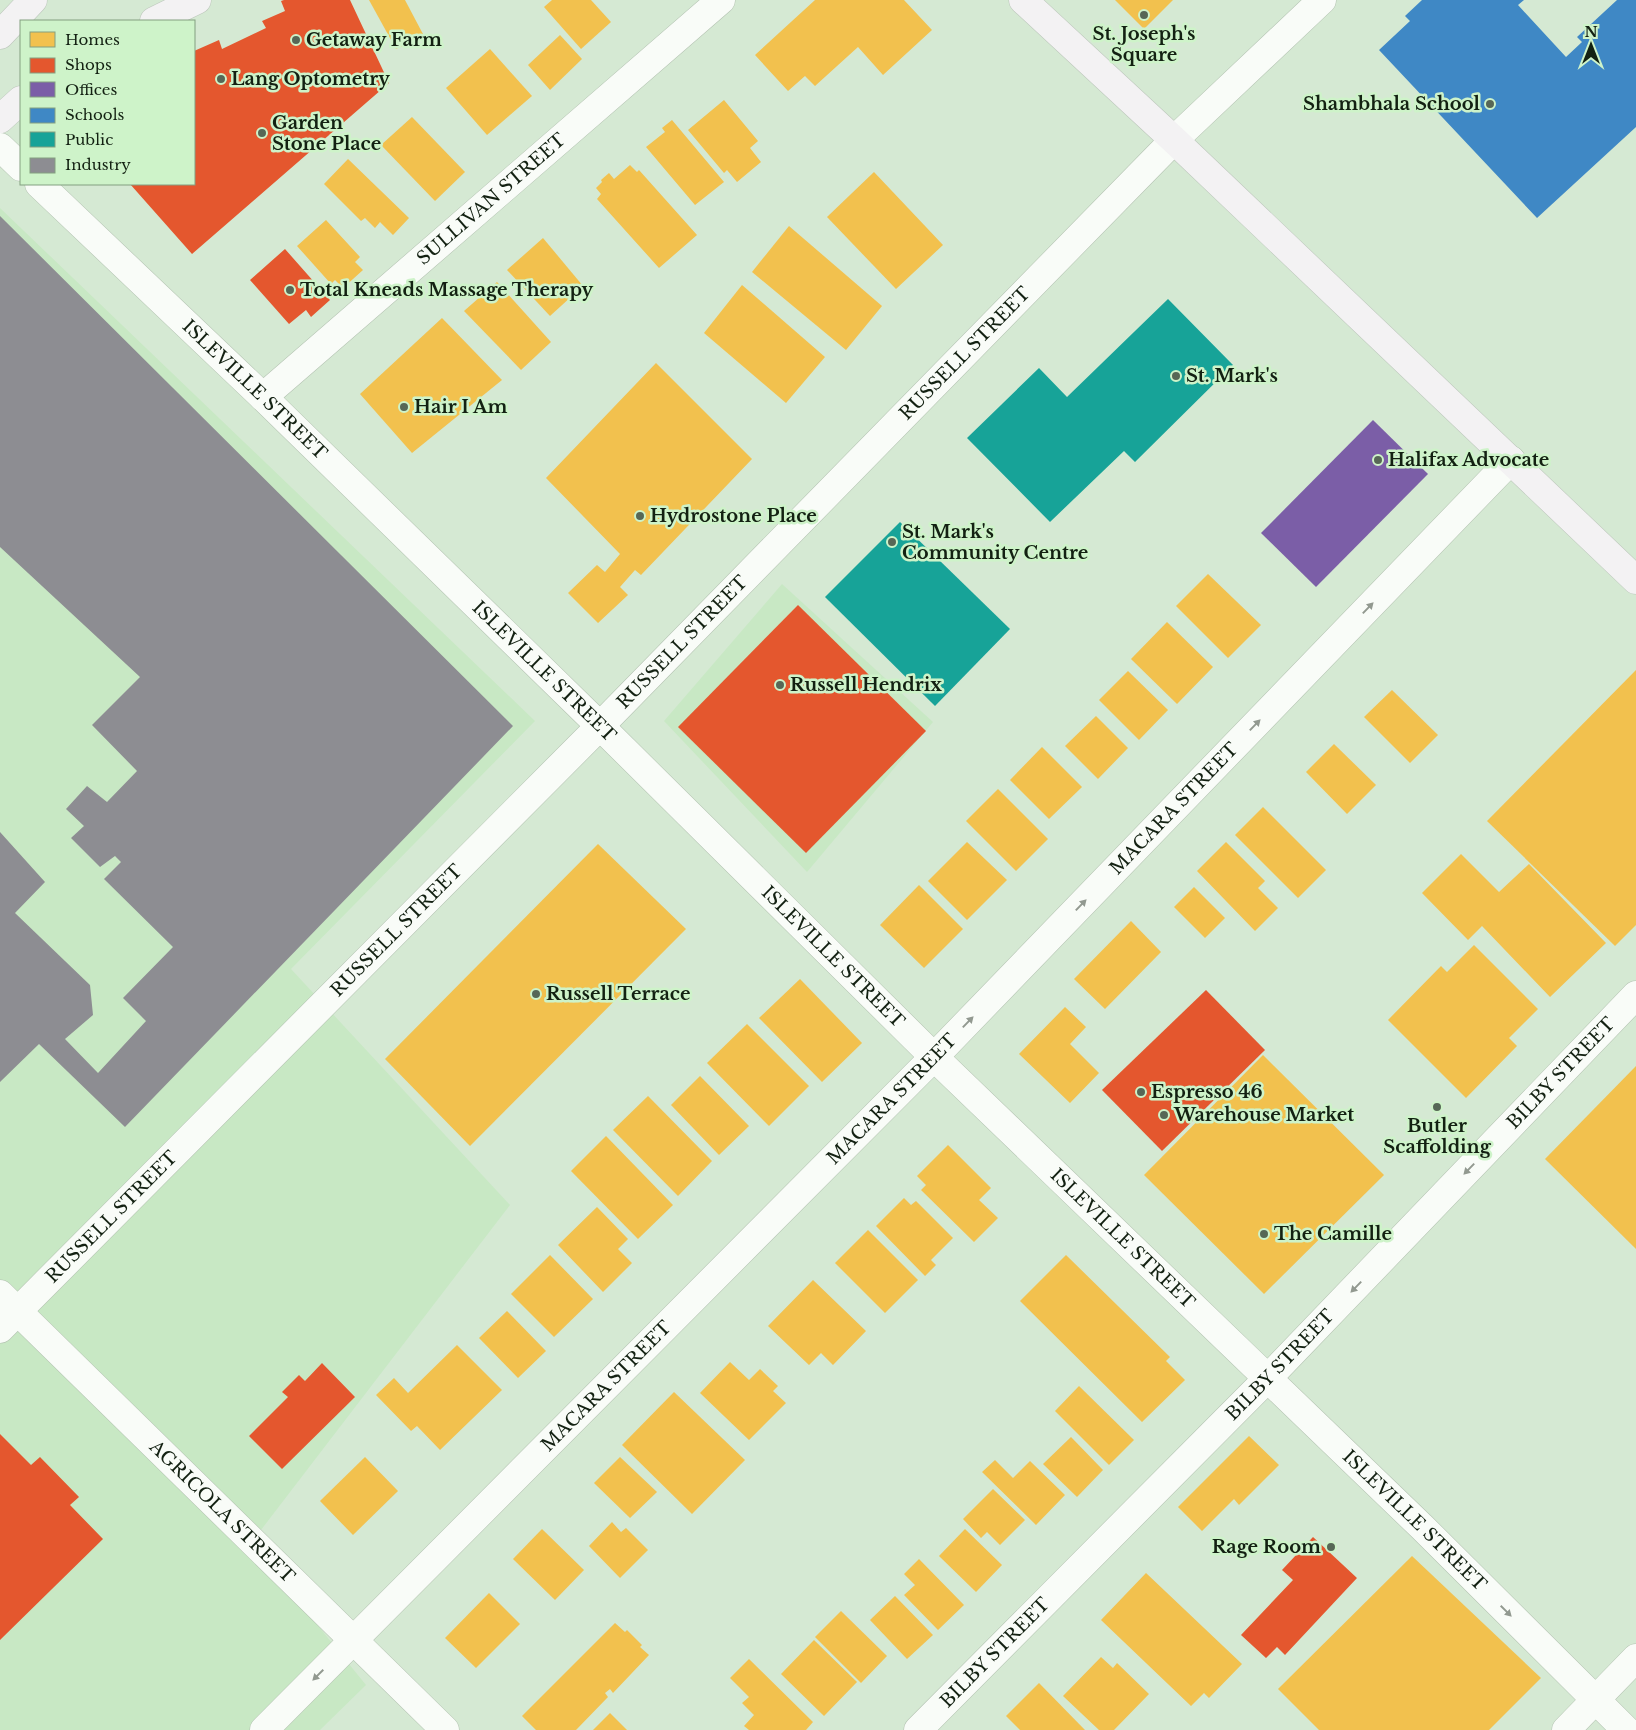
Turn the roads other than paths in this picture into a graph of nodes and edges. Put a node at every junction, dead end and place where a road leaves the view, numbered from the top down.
1 (33, 0) edge
2 (197, 0) edge
3 (721, 0) edge
4 (1023, 0) edge
5 (1322, 0) edge
6 (156, 20) edge
7 (0, 35) edge
8 (20, 101) edge
9 (0, 119) edge
10 (1174, 140) junction
11 (0, 147) edge
12 (20, 166) edge
13 (40, 185) edge
14 (263, 397) junction
15 (1511, 460) junction
16 (1636, 580) edge
17 (600, 726) junction
18 (1636, 996) edge
19 (934, 1057) junction
20 (6, 1312) edge
21 (1268, 1378) junction
22 (352, 1641) junction
23 (1636, 1658) edge
24 (1596, 1699) junction
25 (264, 1730) edge
26 (445, 1730) edge
27 (918, 1730) edge
28 (1566, 1730) edge
29 (1626, 1730) edge

1 - 7 main road
2 - 6 main road
3 - 14 street, SULLIVAN STREET
4 - 10 main road
5 - 10 street, RUSSELL STREET
8 - 9 main road
10 - 15 main road
10 - 17 street, RUSSELL STREET
11 - 12 street
13 - 14 street, ISLEVILLE STREET
14 - 17 street, ISLEVILLE STREET
15 - 16 main road
19 -> 15 street, MACARA STREET
17 - 19 street, ISLEVILLE STREET
17 - 20 street, RUSSELL STREET
18 -> 21 street, BILBY STREET
19 - 21 street, ISLEVILLE STREET
19 - 22 street, MACARA STREET
20 - 22 street, AGRICOLA STREET
21 -> 24 street, ISLEVILLE STREET
21 - 27 street, BILBY STREET
22 -> 25 street, MACARA STREET
22 - 26 street, AGRICOLA STREET
23 - 24 street
24 - 28 street
24 - 29 street, ISLEVILLE STREET

